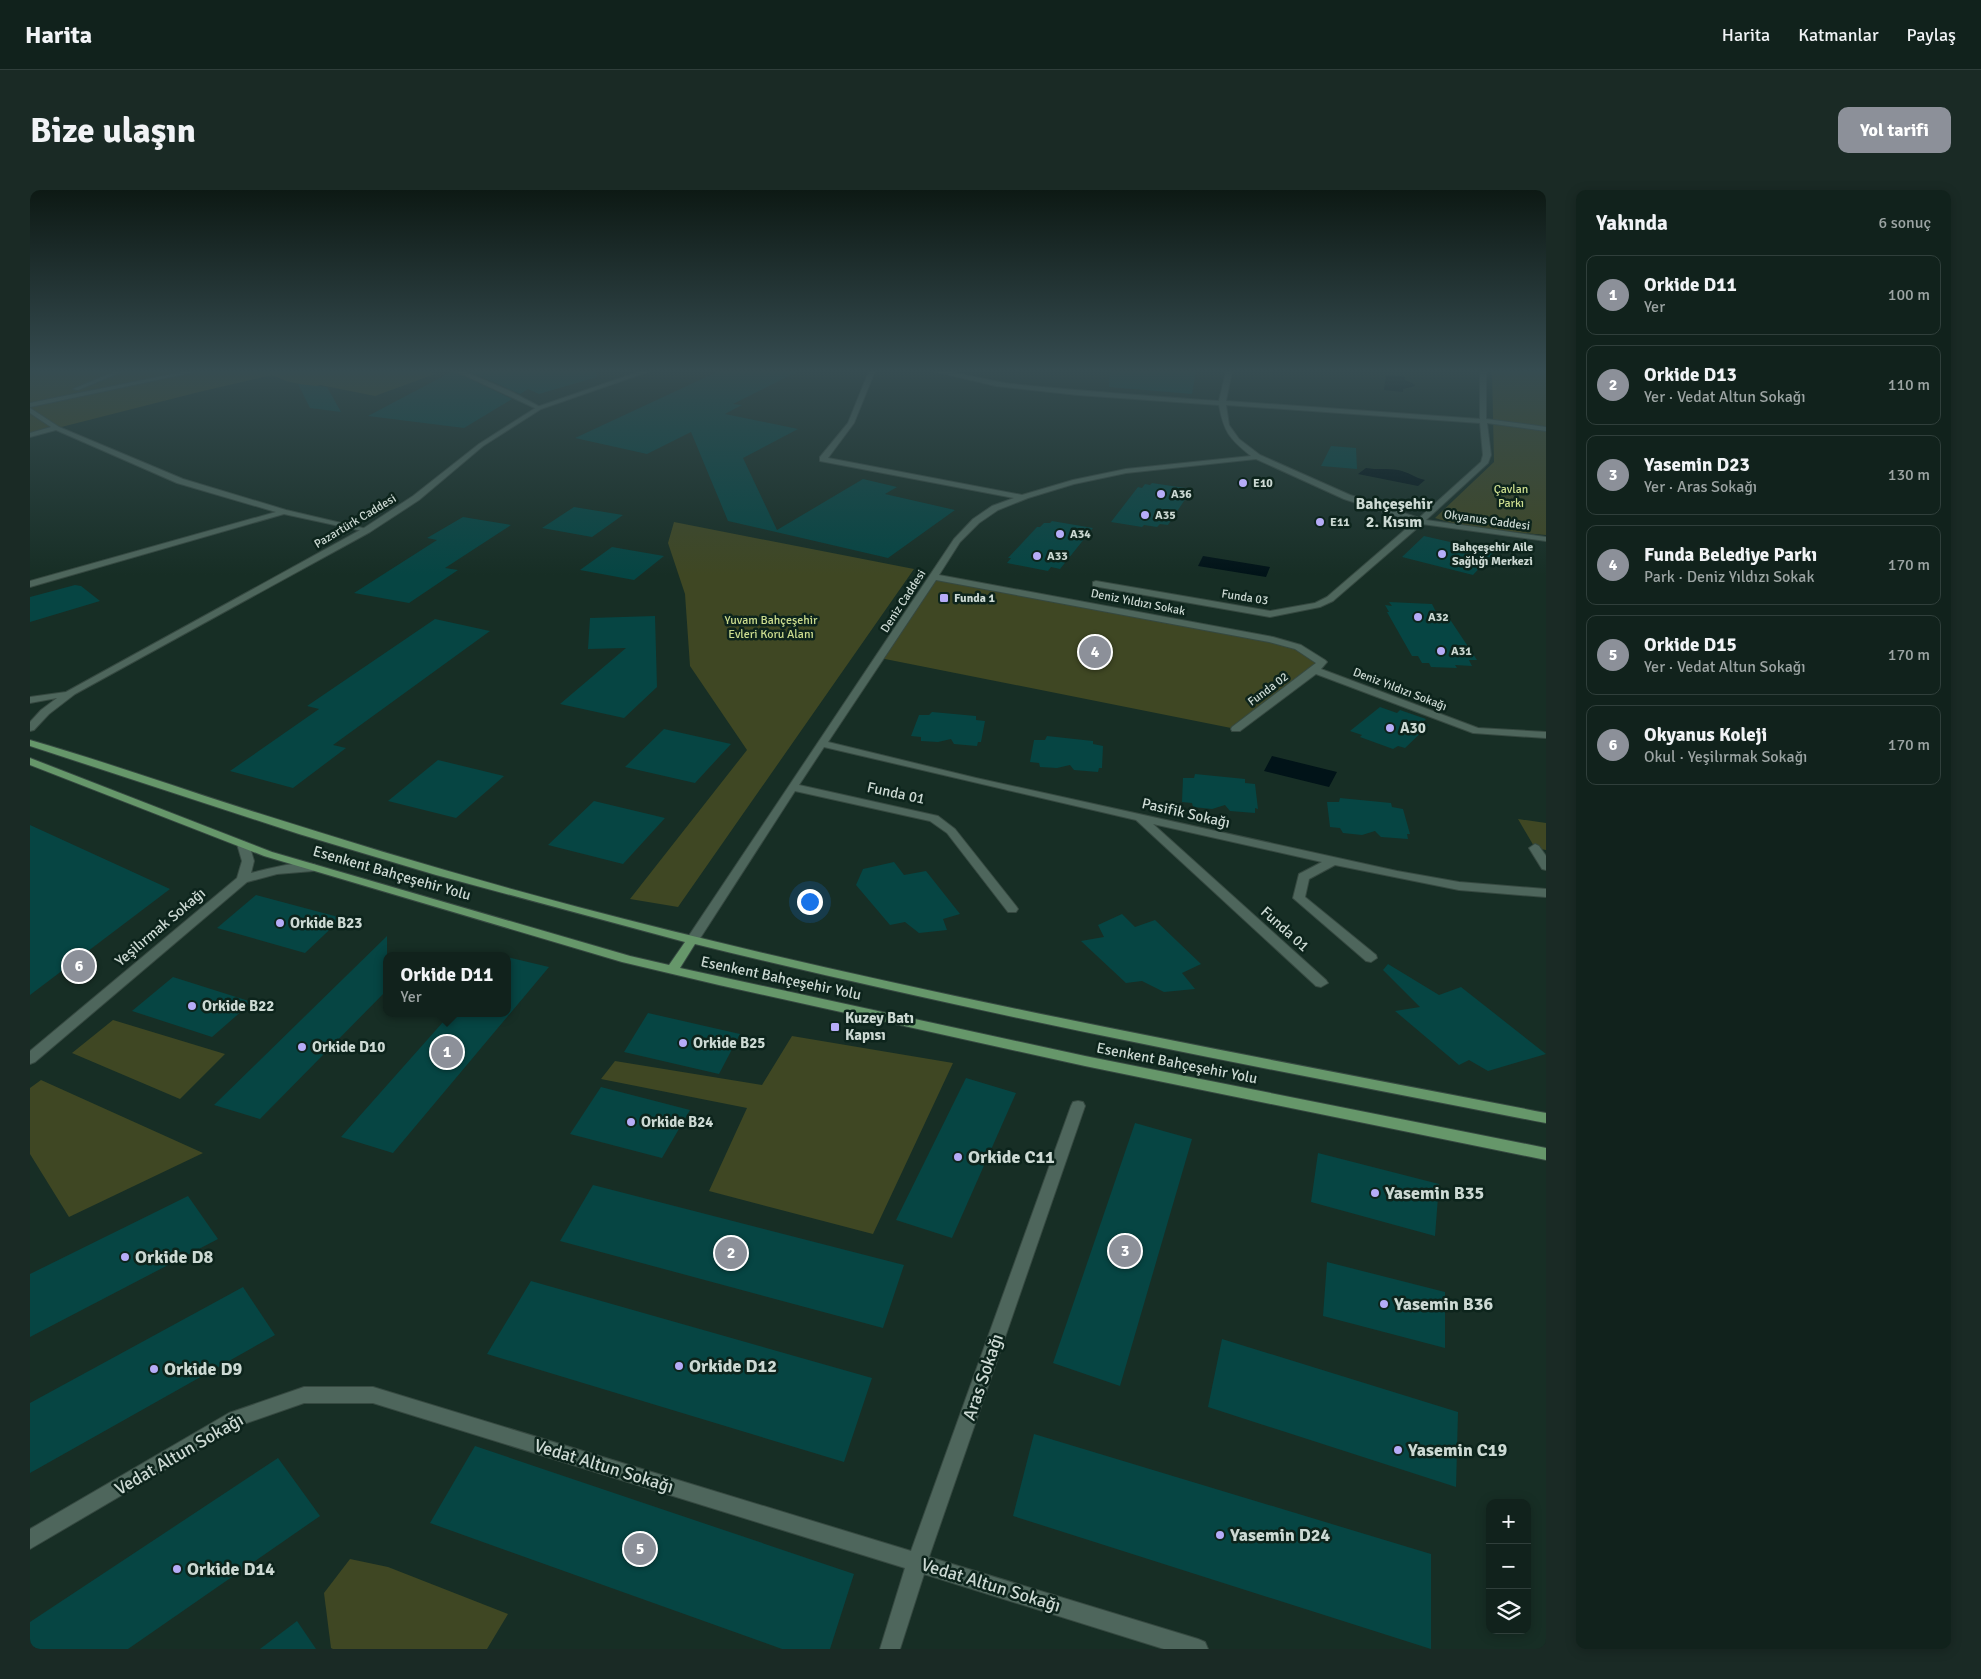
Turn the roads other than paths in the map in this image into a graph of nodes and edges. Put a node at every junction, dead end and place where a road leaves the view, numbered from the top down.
1 (82, 439) edge
2 (490, 439) edge
3 (838, 439) edge
4 (1235, 439) edge
5 (1485, 439) edge
6 (1257, 457) junction
7 (1023, 497) junction
8 (284, 512) junction
9 (1420, 521) junction
10 (367, 530) junction
11 (1546, 539) edge
12 (934, 577) junction
13 (30, 584) edge
14 (1096, 584) dead end
15 (1315, 670) junction
16 (72, 692) junction
17 (30, 700) edge
18 (30, 728) edge
19 (1236, 729) dead end
20 (1546, 735) edge
21 (30, 743) edge
22 (823, 744) junction
23 (30, 761) edge
24 (792, 787) junction
25 (1139, 818) junction
26 (243, 844) junction
27 (1536, 848) dead end
28 (1333, 861) junction
29 (1546, 866) edge
30 (313, 867) junction
31 (243, 879) junction
32 (1546, 893) edge
33 (1012, 909) dead end
34 (692, 940) junction
35 (1371, 958) dead end
36 (672, 970) junction
37 (1320, 983) dead end
38 (30, 1059) edge
39 (1078, 1106) dead end
40 (1546, 1118) edge
41 (1546, 1154) edge
42 (30, 1540) edge
43 (917, 1562) junction
44 (890, 1649) edge
45 (1198, 1649) edge

1 - 8 street
2 - 10 street, Pazartürk Caddesi
3 - 7 street
4 - 6 street, Okyanus Caddesi
5 - 9 street, Funda 03
6 - 7 street, Deniz Caddesi
6 - 9 street, Okyanus Caddesi
7 - 12 street, Deniz Caddesi
8 - 10 street
8 - 13 street
9 - 11 street, Okyanus Caddesi
9 - 14 street, Funda 03
10 - 16 street, Pazartürk Caddesi
12 - 15 street, Deniz Yıldızı Sokak
12 - 22 street, Deniz Caddesi
15 - 19 street, Funda 02
15 - 20 street, Deniz Yıldızı Sokağı
16 - 17 street, Pazartürk Caddesi
16 - 18 street, Pazartürk Caddesi
21 - 34 main road, Esenkent Bahçeşehir Yolu
22 - 24 street, Deniz Caddesi
22 - 25 street, Pasifik Sokağı
23 - 26 main road, Esenkent Bahçeşehir Yolu
24 - 33 street, Funda 01
24 - 34 street, Deniz Caddesi
25 - 28 street, Pasifik Sokağı
25 - 37 street, Funda 01
26 - 30 main road, Esenkent Bahçeşehir Yolu
26 - 31 street
27 - 29 street
28 - 32 street, Pasifik Sokağı
28 - 35 street
30 - 31 street
30 - 36 main road, Esenkent Bahçeşehir Yolu
31 - 38 street, Yeşilırmak Sokağı
34 - 36 main road
34 - 40 main road, Esenkent Bahçeşehir Yolu
36 - 41 main road, Esenkent Bahçeşehir Yolu
39 - 43 street, Aras Sokağı
42 - 43 street, Vedat Altun Sokağı
43 - 44 street, Aras Sokağı
43 - 45 street, Vedat Altun Sokağı

